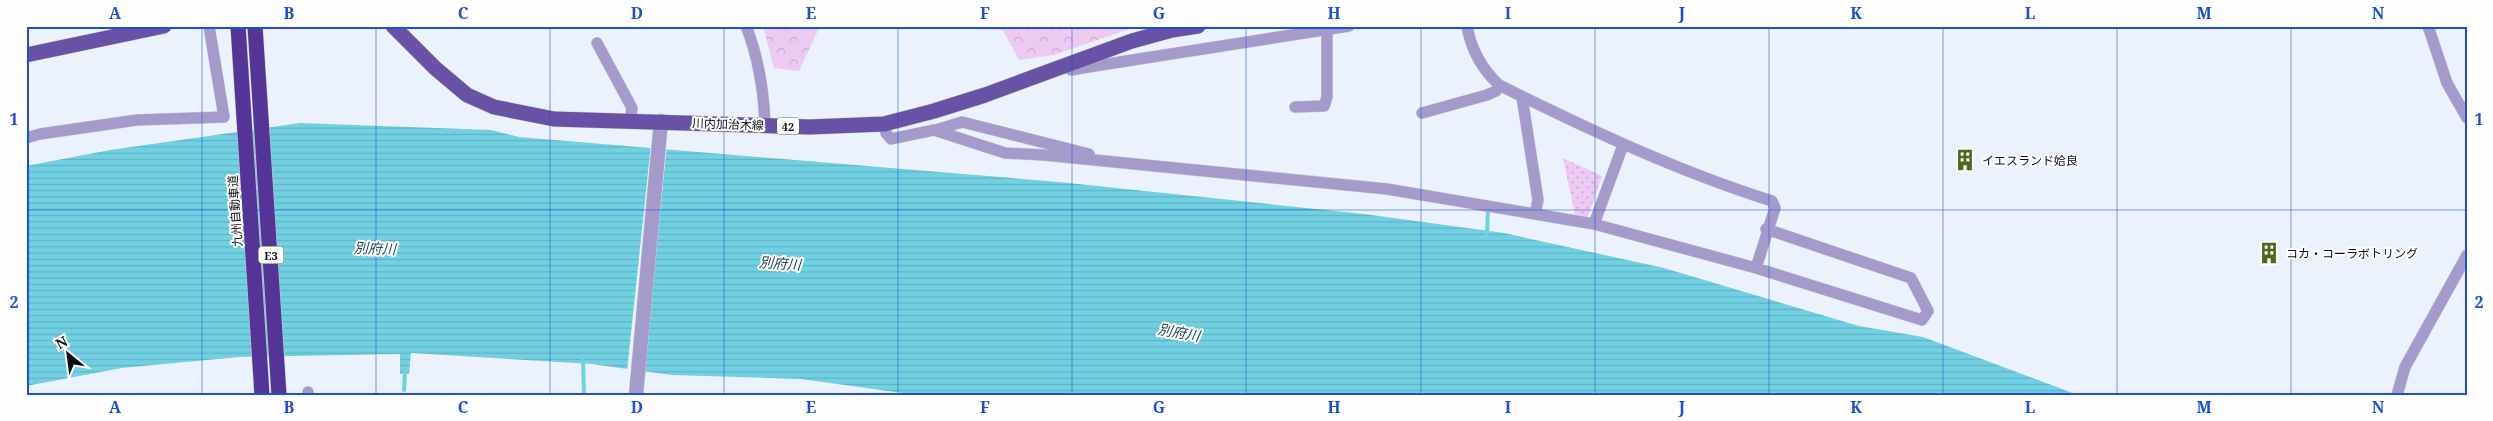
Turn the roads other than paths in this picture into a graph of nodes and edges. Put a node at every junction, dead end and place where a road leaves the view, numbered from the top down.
1 (164, 26) edge
2 (209, 26) edge
3 (238, 26) edge
4 (255, 26) edge
5 (393, 26) edge
6 (746, 26) edge
7 (1198, 26) edge
8 (1349, 26) edge
9 (1467, 26) edge
10 (2428, 26) edge
11 (1327, 30) junction
12 (596, 43) dead end
13 (26, 54) edge
14 (1065, 64) junction
15 (1499, 85) junction
16 (1522, 97) junction
17 (1295, 108) dead end
18 (1422, 113) dead end
19 (2467, 118) edge
20 (630, 121) junction
21 (884, 124) junction
22 (765, 126) junction
23 (661, 128) junction
24 (934, 130) junction
25 (26, 138) edge
26 (1623, 145) junction
27 (1130, 158) dead end
28 (1535, 214) junction
29 (1594, 224) junction
30 (1766, 230) junction
31 (2467, 255) edge
32 (1756, 268) junction
33 (262, 395) edge
34 (279, 395) edge
35 (636, 395) edge
36 (2397, 395) edge

1 - 13 main road
2 - 25 street
3 - 33 highway, 九州自動車道 / E3
4 - 34 highway, E3
5 - 20 main road, 川内加治木線 / 42
6 - 22 street
7 - 14 main road, 川内加治木線 / 42
8 - 11 street
9 - 15 street
10 - 19 street
11 - 14 street
11 - 17 street
12 - 20 street
14 - 21 main road, 川内加治木線 / 42
15 - 16 street
15 - 18 street
16 - 26 street
16 - 28 street
20 - 23 main road, 川内加治木線 / 42
21 - 22 main road, 川内加治木線 / 42
21 - 24 street
22 - 23 main road, 川内加治木線 / 42
23 - 35 street
24 - 27 street
24 - 28 street
26 - 29 street
26 - 30 street
28 - 29 street
29 - 32 street
30 - 32 street
30 - 32 street
31 - 36 street

